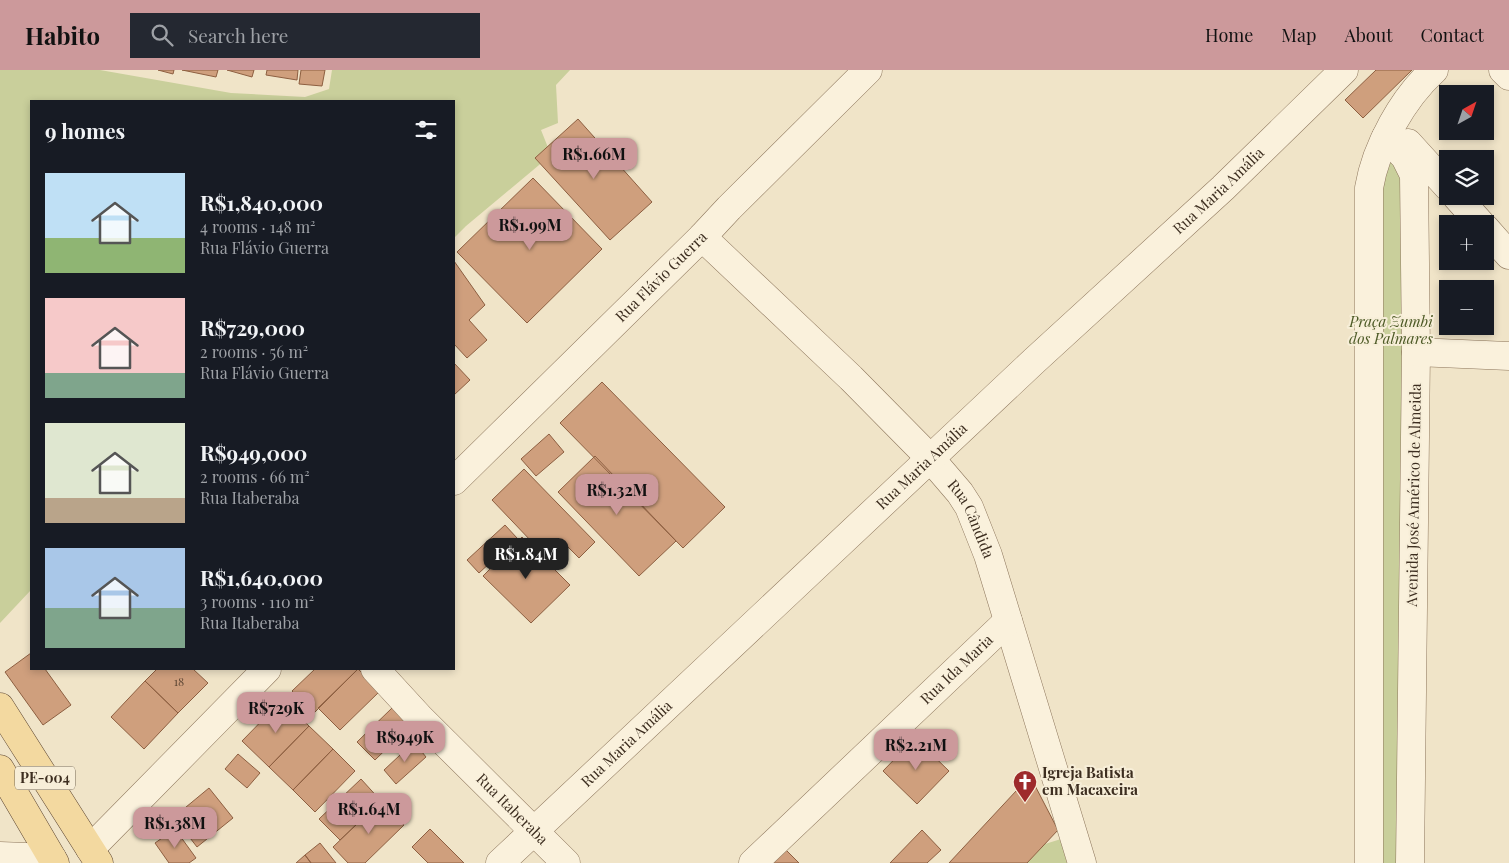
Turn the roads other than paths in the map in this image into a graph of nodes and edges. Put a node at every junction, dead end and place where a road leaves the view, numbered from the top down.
1 (868, 70) edge
2 (1344, 70) edge
3 (1434, 70) edge
4 (1503, 70) edge
5 (1509, 76) edge
6 (1389, 131) junction
7 (1439, 178) edge
8 (1464, 205) edge
9 (1473, 215) edge
10 (702, 237) junction
11 (1494, 238) edge
12 (1509, 255) edge
13 (1416, 352) junction
14 (1509, 356) edge
15 (930, 458) junction
16 (455, 480) edge
17 (1008, 621) junction
18 (266, 670) edge
19 (376, 670) edge
20 (0, 707) edge
21 (0, 769) edge
22 (534, 831) junction
23 (0, 856) edge
24 (94, 856) edge
25 (54, 860) edge
26 (500, 863) edge
27 (566, 863) edge
28 (753, 863) edge
29 (1082, 863) edge
30 (1369, 863) edge
31 (1410, 863) edge

1 - 10 street, Rua Flávio Guerra
2 - 15 street, Rua Maria Amália
3 - 6 street
4 - 5 street
6 - 7 street
6 - 13 street, Avenida José Américo de Almeida
6 - 30 street
8 - 9 street
10 - 15 street, Rua Cândida
10 - 16 street, Rua Flávio Guerra
11 - 12 street
13 - 14 street
13 - 31 street, Avenida José Américo de Almeida
15 - 17 street, Rua Cândida
15 - 22 street, Rua Maria Amália
17 - 28 street, Rua Ida Maria
17 - 29 street, Rua Cândida
18 - 24 street
19 - 22 street, Rua Itaberaba
20 - 24 main road, PE-004
21 - 25 main road, PE-004
22 - 26 street, Rua Maria Amália
22 - 27 street, Rua Itaberaba
23 - 25 street

